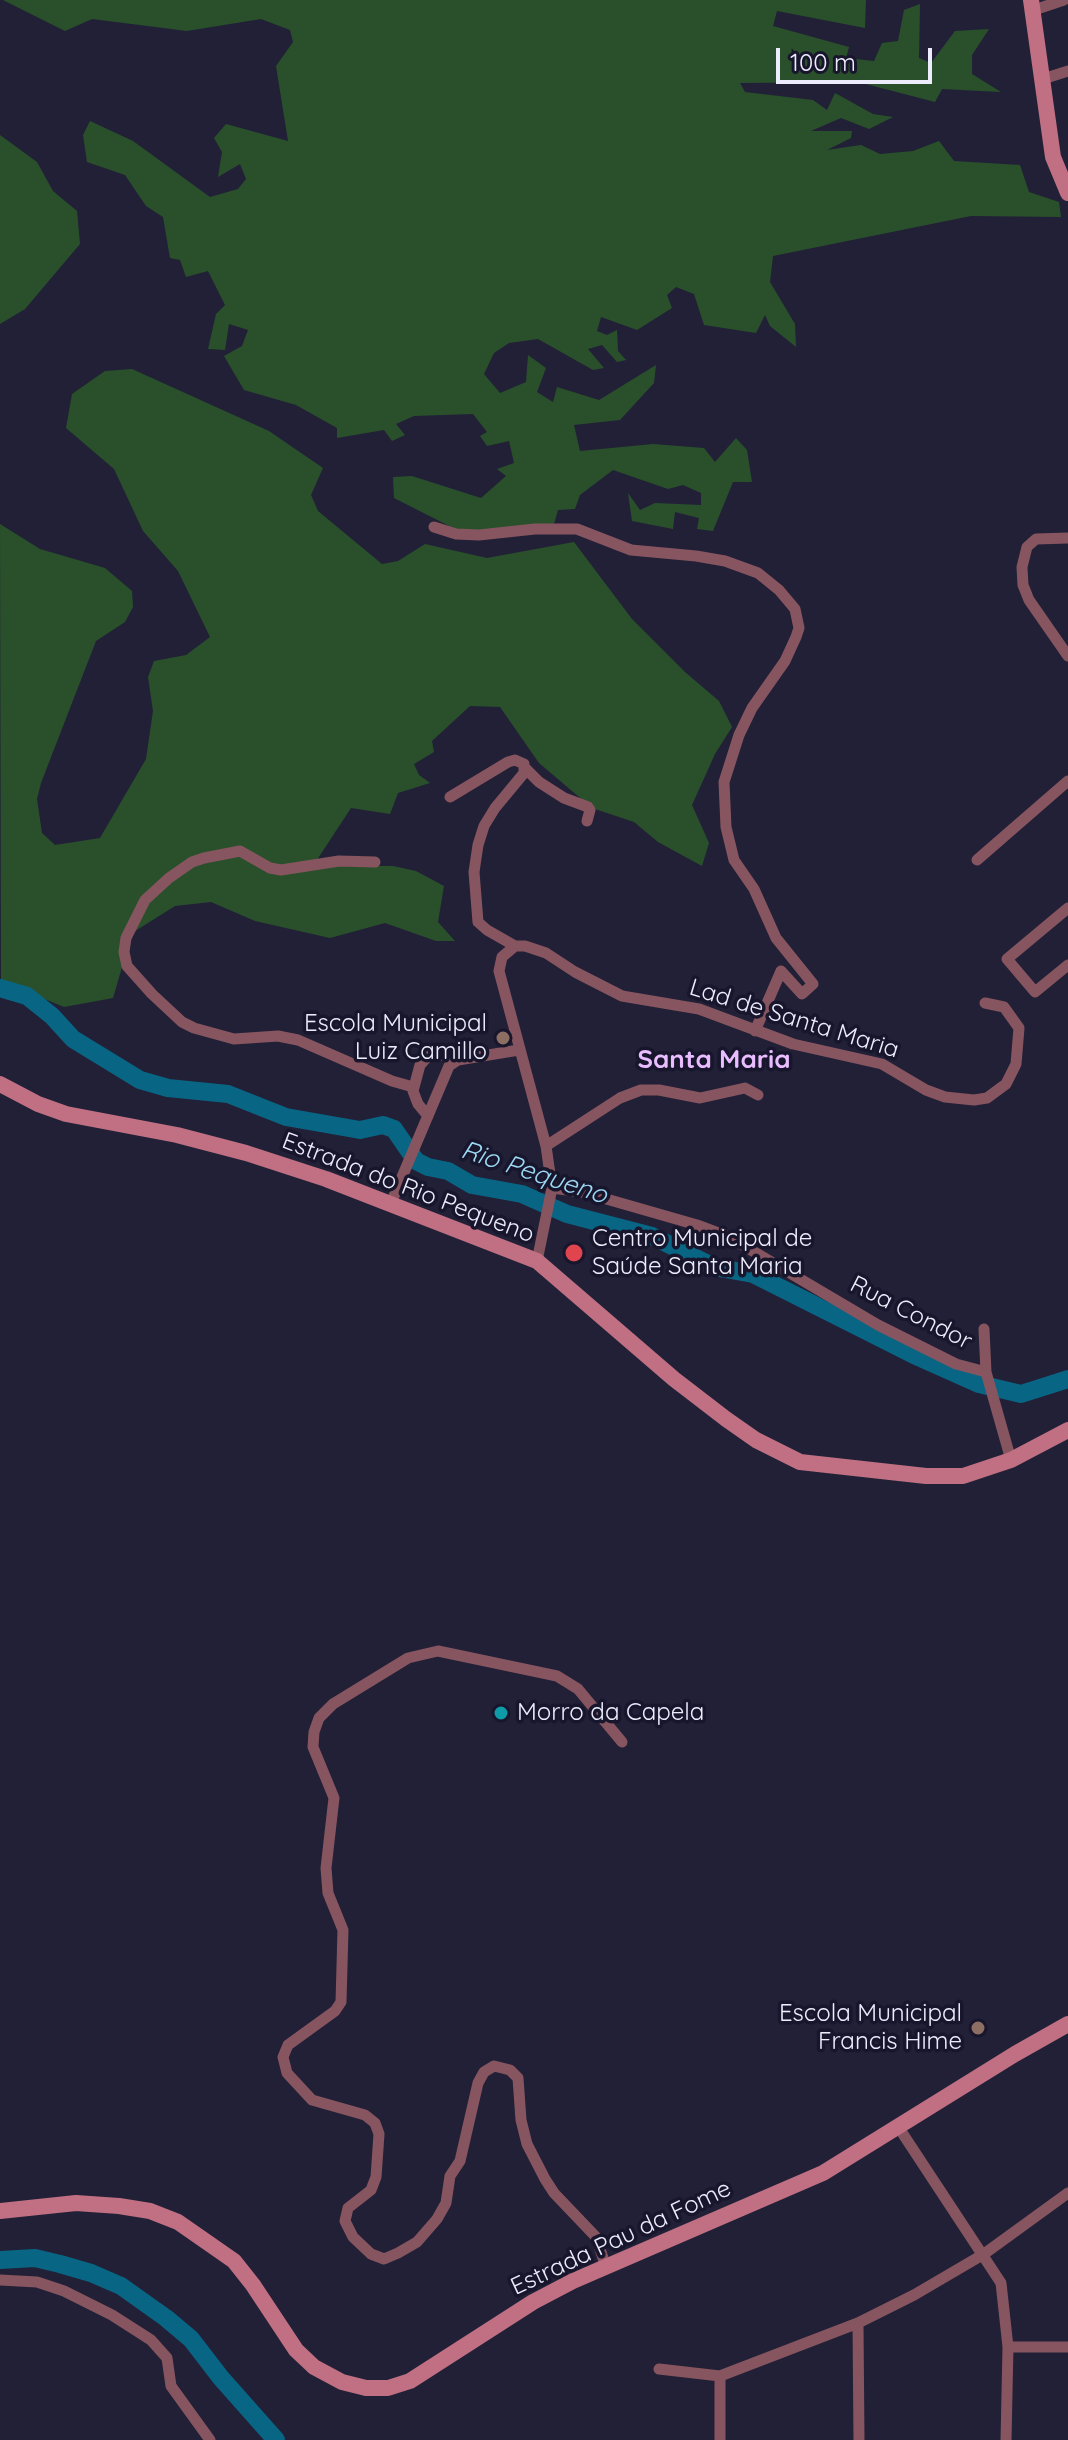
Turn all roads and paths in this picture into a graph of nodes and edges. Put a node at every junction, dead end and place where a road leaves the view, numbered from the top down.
1 (1064, 0) edge
2 (1032, 5) edge
3 (1068, 71) edge
4 (1043, 79) junction
5 (1068, 193) edge
6 (434, 527) dead end
7 (1068, 538) edge
8 (1068, 656) edge
9 (526, 769) junction
10 (1068, 781) edge
11 (450, 797) dead end
12 (587, 821) dead end
13 (977, 860) dead end
14 (375, 862) dead end
15 (1068, 908) edge
16 (515, 946) junction
17 (1068, 965) edge
18 (985, 1003) dead end
19 (755, 1031) junction
20 (519, 1050) junction
21 (458, 1060) junction
22 (0, 1084) edge
23 (413, 1087) junction
24 (758, 1095) dead end
25 (428, 1116) junction
26 (546, 1146) junction
27 (551, 1192) junction
28 (391, 1203) junction
29 (537, 1261) junction
30 (984, 1329) dead end
31 (987, 1375) junction
32 (1068, 1430) edge
33 (1011, 1460) junction
34 (622, 1742) dead end
35 (1068, 2024) edge
36 (899, 2128) junction
37 (1068, 2193) edge
38 (0, 2211) edge
39 (984, 2254) junction
40 (606, 2267) junction
41 (0, 2280) edge
42 (858, 2323) junction
43 (1008, 2347) junction
44 (1068, 2347) edge
45 (659, 2369) dead end
46 (720, 2376) junction
47 (210, 2440) edge
48 (720, 2440) edge
49 (859, 2440) edge
50 (1006, 2440) edge

1 - 2 street
2 - 4 street
3 - 4 street
4 - 5 street
6 - 19 street
7 - 8 street
9 - 11 street
9 - 12 street
9 - 16 street, Lad de Santa Maria
10 - 13 street
14 - 23 street
15 - 17 street
16 - 19 street, Lad de Santa Maria
16 - 20 street
18 - 19 street, Lad de Santa Maria
20 - 21 street
20 - 26 street
21 - 23 street
21 - 25 street
22 - 28 street, Estrada do Rio Pequeno
23 - 25 street
24 - 26 street
25 - 28 street
26 - 27 street
27 - 29 street
27 - 31 street, Rua Condor
28 - 29 street, Estrada do Rio Pequeno
29 - 33 street, Estrada do Rio Pequeno
30 - 31 street
31 - 33 street
32 - 33 street, Estrada do Rio Pequeno
34 - 40 street
35 - 36 street, Estrada Pau da Fome
36 - 39 street
36 - 40 street, Estrada Pau da Fome
37 - 39 street
38 - 40 street, Estrada Pau da Fome
39 - 42 street
39 - 43 street
41 - 47 street
42 - 46 street
42 - 49 street
43 - 44 street
43 - 50 street
45 - 46 street
46 - 48 street

